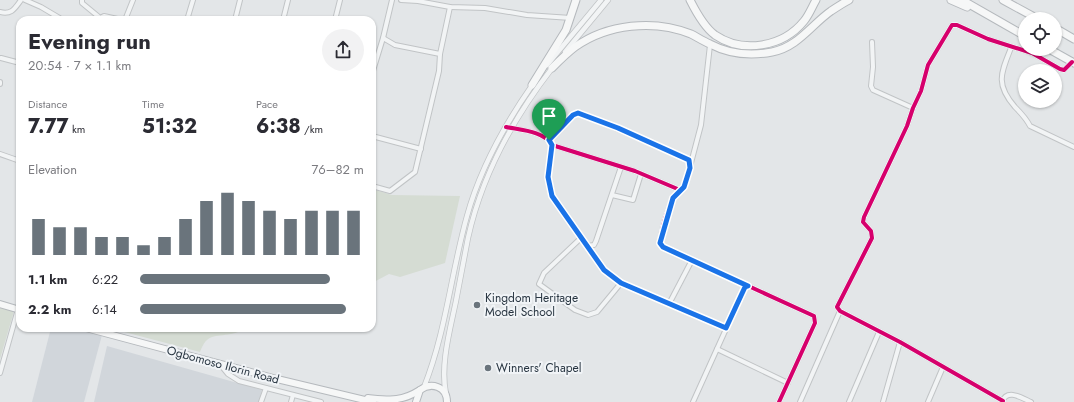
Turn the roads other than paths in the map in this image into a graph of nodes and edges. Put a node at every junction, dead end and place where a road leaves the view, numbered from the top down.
1 (21, 0) edge
2 (25, 0) edge
3 (82, 0) edge
4 (133, 0) edge
5 (193, 0) edge
6 (240, 0) edge
7 (288, 0) edge
8 (340, 0) edge
9 (392, 0) edge
10 (401, 0) edge
11 (418, 0) edge
12 (428, 0) edge
13 (576, 0) edge
14 (601, 0) edge
15 (608, 0) edge
16 (690, 0) edge
17 (816, 0) edge
18 (850, 0) edge
19 (950, 0) edge
20 (962, 0) edge
21 (1003, 0) edge
22 (1010, 0) edge
23 (431, 5) junction
24 (450, 7) junction
25 (0, 12) edge
26 (1025, 12) joint
27 (984, 14) junction
28 (57, 16) edge
29 (96, 16) edge
30 (127, 16) edge
31 (188, 16) edge
32 (235, 16) edge
33 (284, 16) edge
34 (336, 16) edge
35 (571, 18) junction
36 (1018, 32) edge
37 (1062, 32) edge
38 (383, 38) junction
39 (1074, 39) edge
40 (872, 42) dead end
41 (710, 45) junction
42 (1011, 48) junction
43 (440, 54) junction
44 (1062, 56) edge
45 (1, 58) dead end
46 (376, 61) edge
47 (16, 62) edge
48 (1073, 62) edge
49 (552, 68) junction
50 (532, 85) junction
51 (913, 108) junction
52 (506, 127) junction
53 (512, 128) junction
54 (376, 137) edge
55 (549, 140) junction
56 (552, 145) junction
57 (1074, 148) edge
58 (421, 149) junction
59 (0, 154) edge
60 (16, 160) edge
61 (691, 164) junction
62 (621, 167) junction
63 (642, 174) junction
64 (376, 187) edge
65 (680, 190) junction
66 (612, 195) junction
67 (470, 207) junction
68 (477, 209) junction
69 (581, 238) junction
70 (587, 246) junction
71 (458, 254) junction
72 (465, 256) junction
73 (692, 260) junction
74 (621, 283) junction
75 (748, 286) junction
76 (0, 304) edge
77 (669, 304) junction
78 (16, 308) edge
79 (840, 312) junction
80 (16, 319) edge
81 (726, 328) junction
82 (101, 332) edge
83 (879, 332) junction
84 (900, 342) junction
85 (717, 349) junction
86 (219, 363) junction
87 (943, 367) junction
88 (0, 373) edge
89 (788, 383) junction
90 (266, 388) junction
91 (422, 389) junction
92 (293, 395) junction
93 (362, 398) junction
94 (447, 400) edge
95 (262, 402) edge
96 (291, 402) edge
97 (321, 402) edge
98 (373, 402) edge
99 (416, 402) edge
100 (693, 402) edge
101 (779, 402) edge
102 (800, 402) edge
103 (849, 402) edge
104 (883, 402) edge
105 (928, 402) edge
106 (1003, 402) edge
107 (1031, 402) edge

1 - 25 street
2 - 28 street
3 - 29 street
4 - 30 street
5 - 31 street
6 - 32 street
7 - 33 street
8 - 34 street
9 - 38 street
10 - 11 street
11 - 23 street
12 - 23 street
13 - 35 highway
14 - 50 street
15 - 49 street
16 - 17 highway
18 - 41 highway
19 - 27 highway
20 - 27 highway
21 - 26 highway
22 - 26 highway
23 - 24 street
24 - 35 street
24 - 43 street
27 - 36 highway
35 - 50 highway
37 - 39 highway
38 - 43 street
38 - 46 street
40 - 51 street
41 - 49 highway
41 - 61 street
42 - 48 street
42 - 51 street
42 - 57 street
43 - 58 street
44 - 48 highway
45 - 47 street
49 - 53 street
50 - 52 street
51 - 79 street
52 - 53 street
52 - 67 street
53 - 55 street
53 - 68 street
54 - 58 street
55 - 56 street
55 - 61 street
56 - 62 street
56 - 69 street
58 - 64 street
59 - 60 street
61 - 65 street
62 - 63 street
62 - 66 street
63 - 65 street
63 - 66 street
65 - 73 street
66 - 70 street
67 - 68 street
67 - 71 street
68 - 72 street
69 - 70 street
69 - 74 street
70 - 74 street
71 - 72 street
71 - 91 street
72 - 94 street
73 - 75 street
73 - 77 street
74 - 77 street
75 - 81 street
75 - 89 street
76 - 78 highway
77 - 81 street
79 - 83 street
79 - 102 street
80 - 88 street
81 - 85 street
82 - 86 highway, Ogbomoso Ilorin Road
83 - 84 street
83 - 103 street
84 - 87 street
84 - 104 street
85 - 89 street
85 - 100 street
86 - 90 street
86 - 93 highway, Ogbomoso Ilorin Road
87 - 105 street
87 - 106 street
89 - 101 street
90 - 92 street
90 - 95 street
91 - 93 highway
91 - 94 highway
91 - 99 highway
92 - 96 street
92 - 97 street
93 - 98 highway
106 - 107 street

